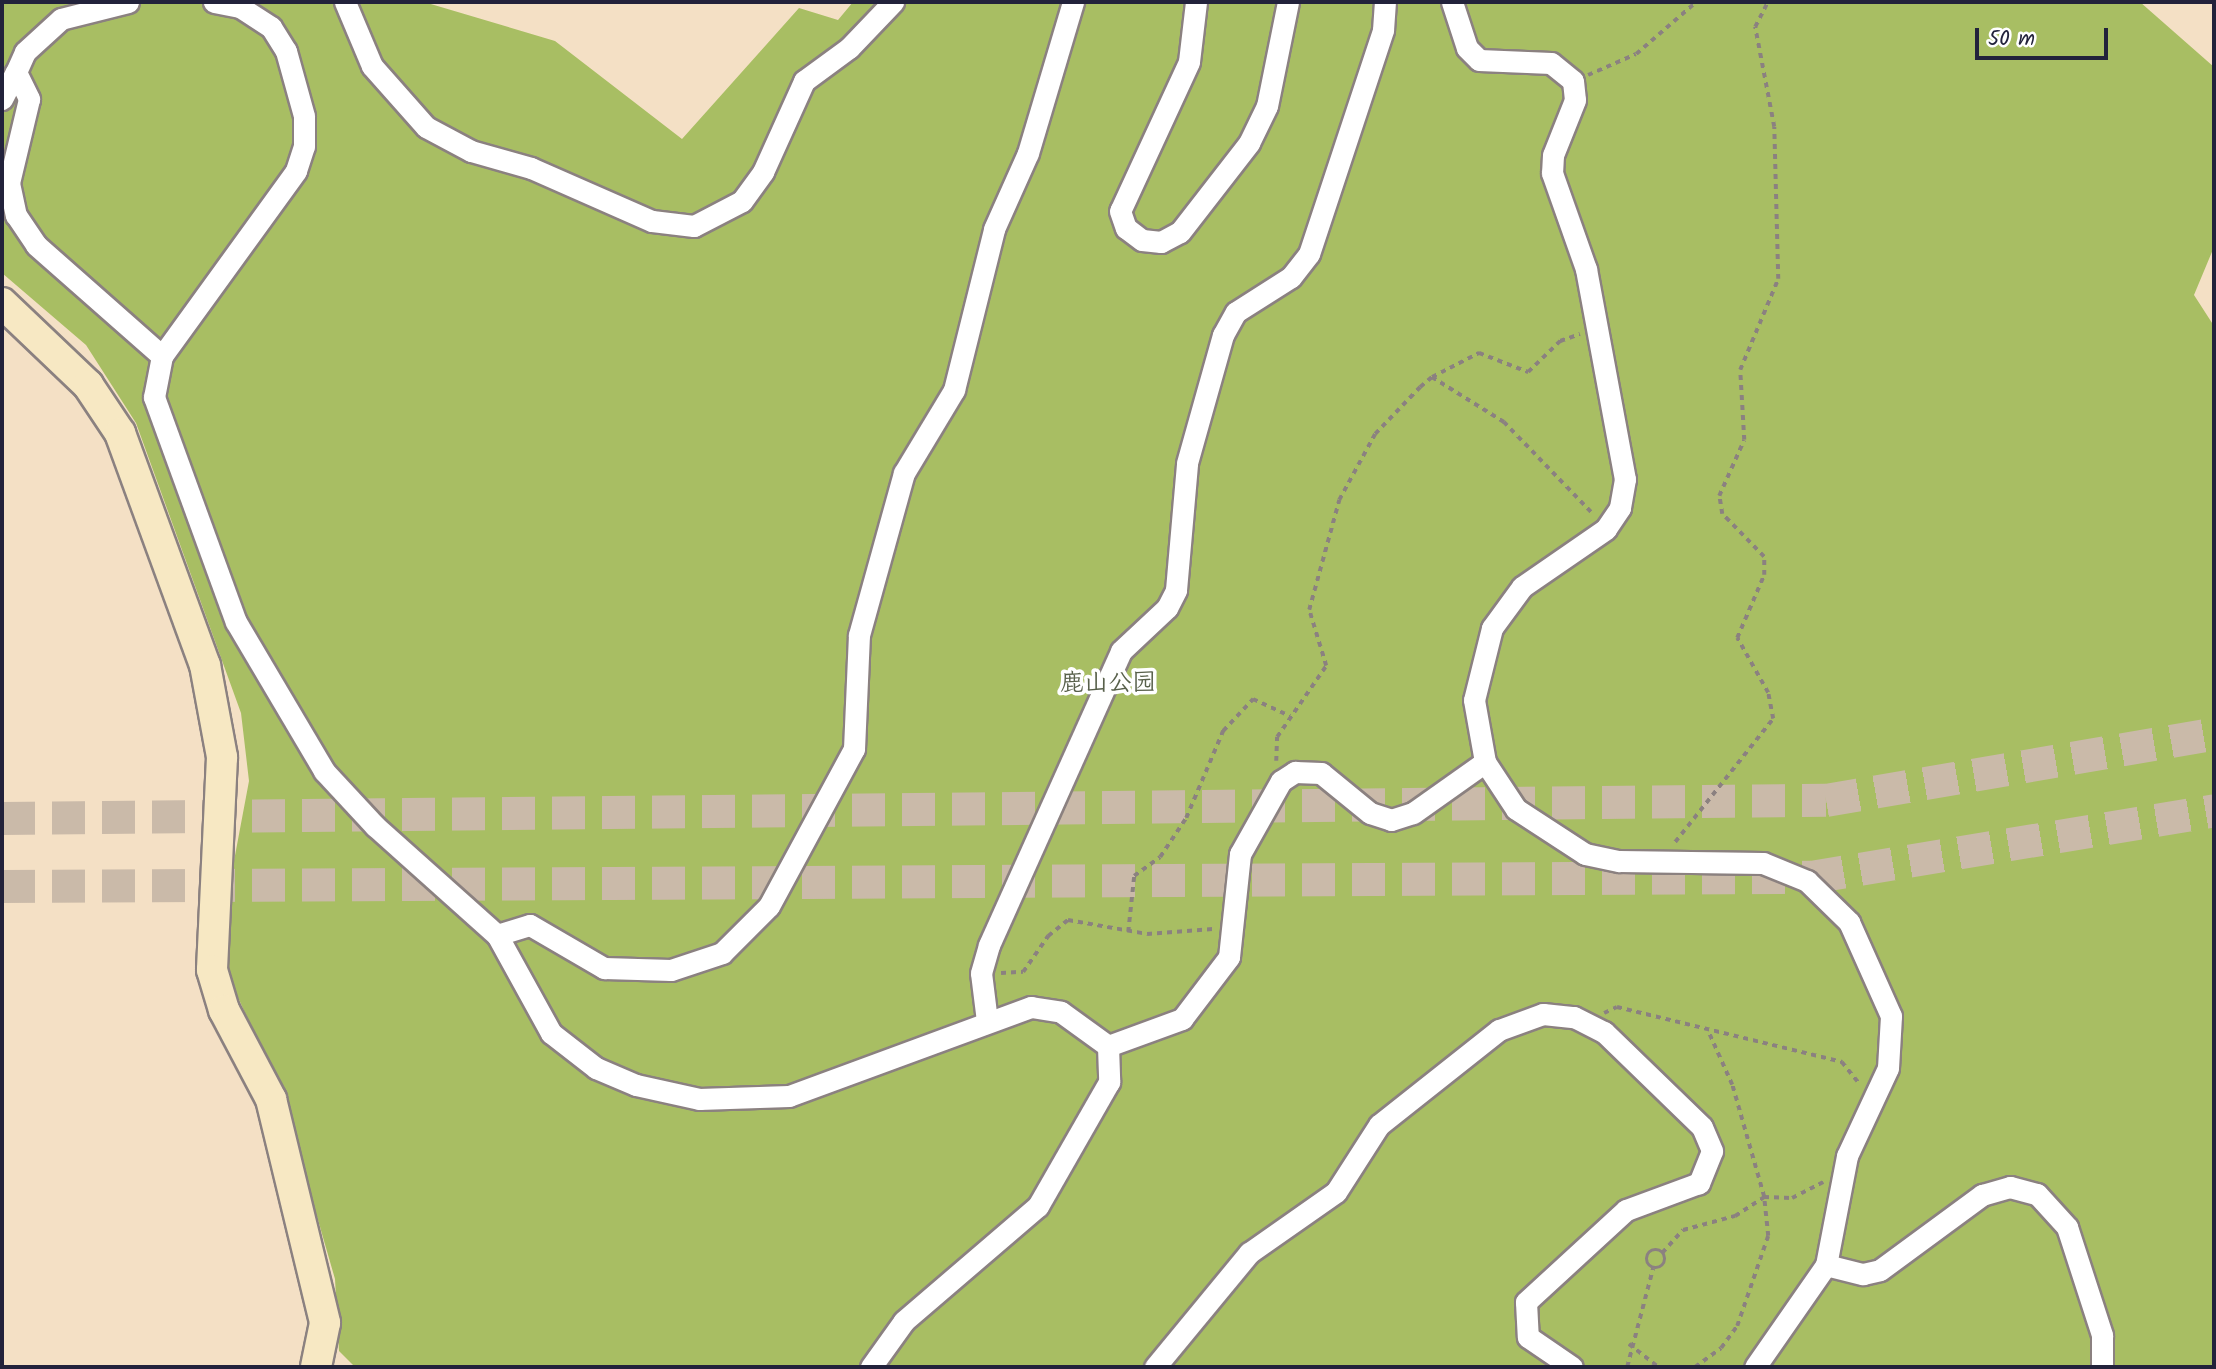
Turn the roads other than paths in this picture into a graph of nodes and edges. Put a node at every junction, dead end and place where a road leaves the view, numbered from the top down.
1 (128, 2) edge
2 (214, 2) edge
3 (345, 2) edge
4 (893, 2) edge
5 (1073, 2) edge
6 (1196, 2) edge
7 (1289, 2) edge
8 (1385, 2) edge
9 (1452, 2) edge
10 (77, 7) edge
11 (16, 72) junction
12 (2, 99) edge
13 (2, 303) edge
14 (162, 356) junction
15 (1485, 762) junction
16 (497, 934) junction
17 (987, 1021) junction
18 (1108, 1046) junction
19 (1826, 1265) junction
20 (316, 1367) edge
21 (872, 1367) edge
22 (1155, 1367) edge
23 (1572, 1367) edge
24 (1755, 1367) edge
25 (2102, 1367) edge

1 - 10 street
2 - 14 street
3 - 4 street
5 - 16 street
6 - 7 street
8 - 17 street
9 - 15 street
10 - 11 street
11 - 12 street
11 - 14 street
13 - 20 street
14 - 16 street
15 - 18 street
15 - 19 street
16 - 17 street
17 - 18 street
18 - 21 street
19 - 24 street
19 - 25 street
22 - 23 street

